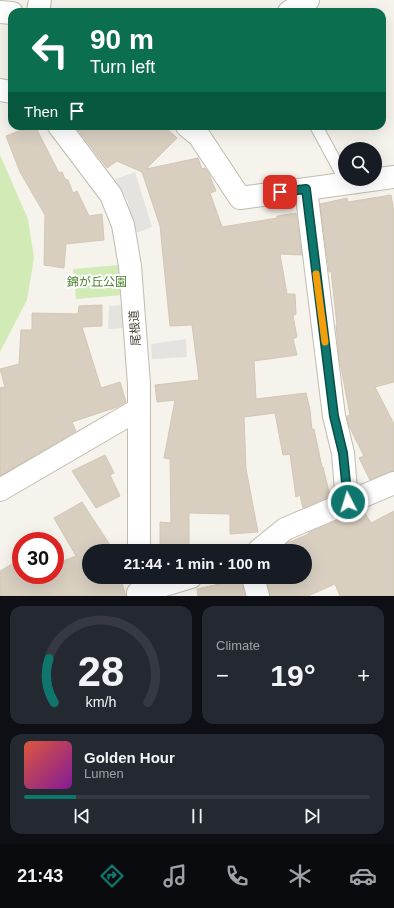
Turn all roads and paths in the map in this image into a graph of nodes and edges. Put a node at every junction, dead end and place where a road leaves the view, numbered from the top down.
1 (308, 0) edge
2 (295, 8) edge
3 (62, 130) edge
4 (192, 130) edge
5 (318, 130) edge
6 (338, 166) edge
7 (394, 177) edge
8 (382, 179) edge
9 (338, 184) edge
10 (306, 189) junction
11 (139, 409) junction
12 (394, 483) edge
13 (0, 490) edge
14 (348, 502) junction
15 (139, 544) edge
16 (267, 544) edge
17 (161, 584) edge
18 (255, 584) edge
19 (139, 589) edge
20 (258, 596) edge

1 - 2 street
3 - 11 street, 尾根道
4 - 10 street
5 - 6 lane
7 - 8 street
9 - 10 street
10 - 14 street
11 - 13 street
11 - 15 street, 尾根道
12 - 14 street
14 - 16 street
17 - 19 street
18 - 20 street

